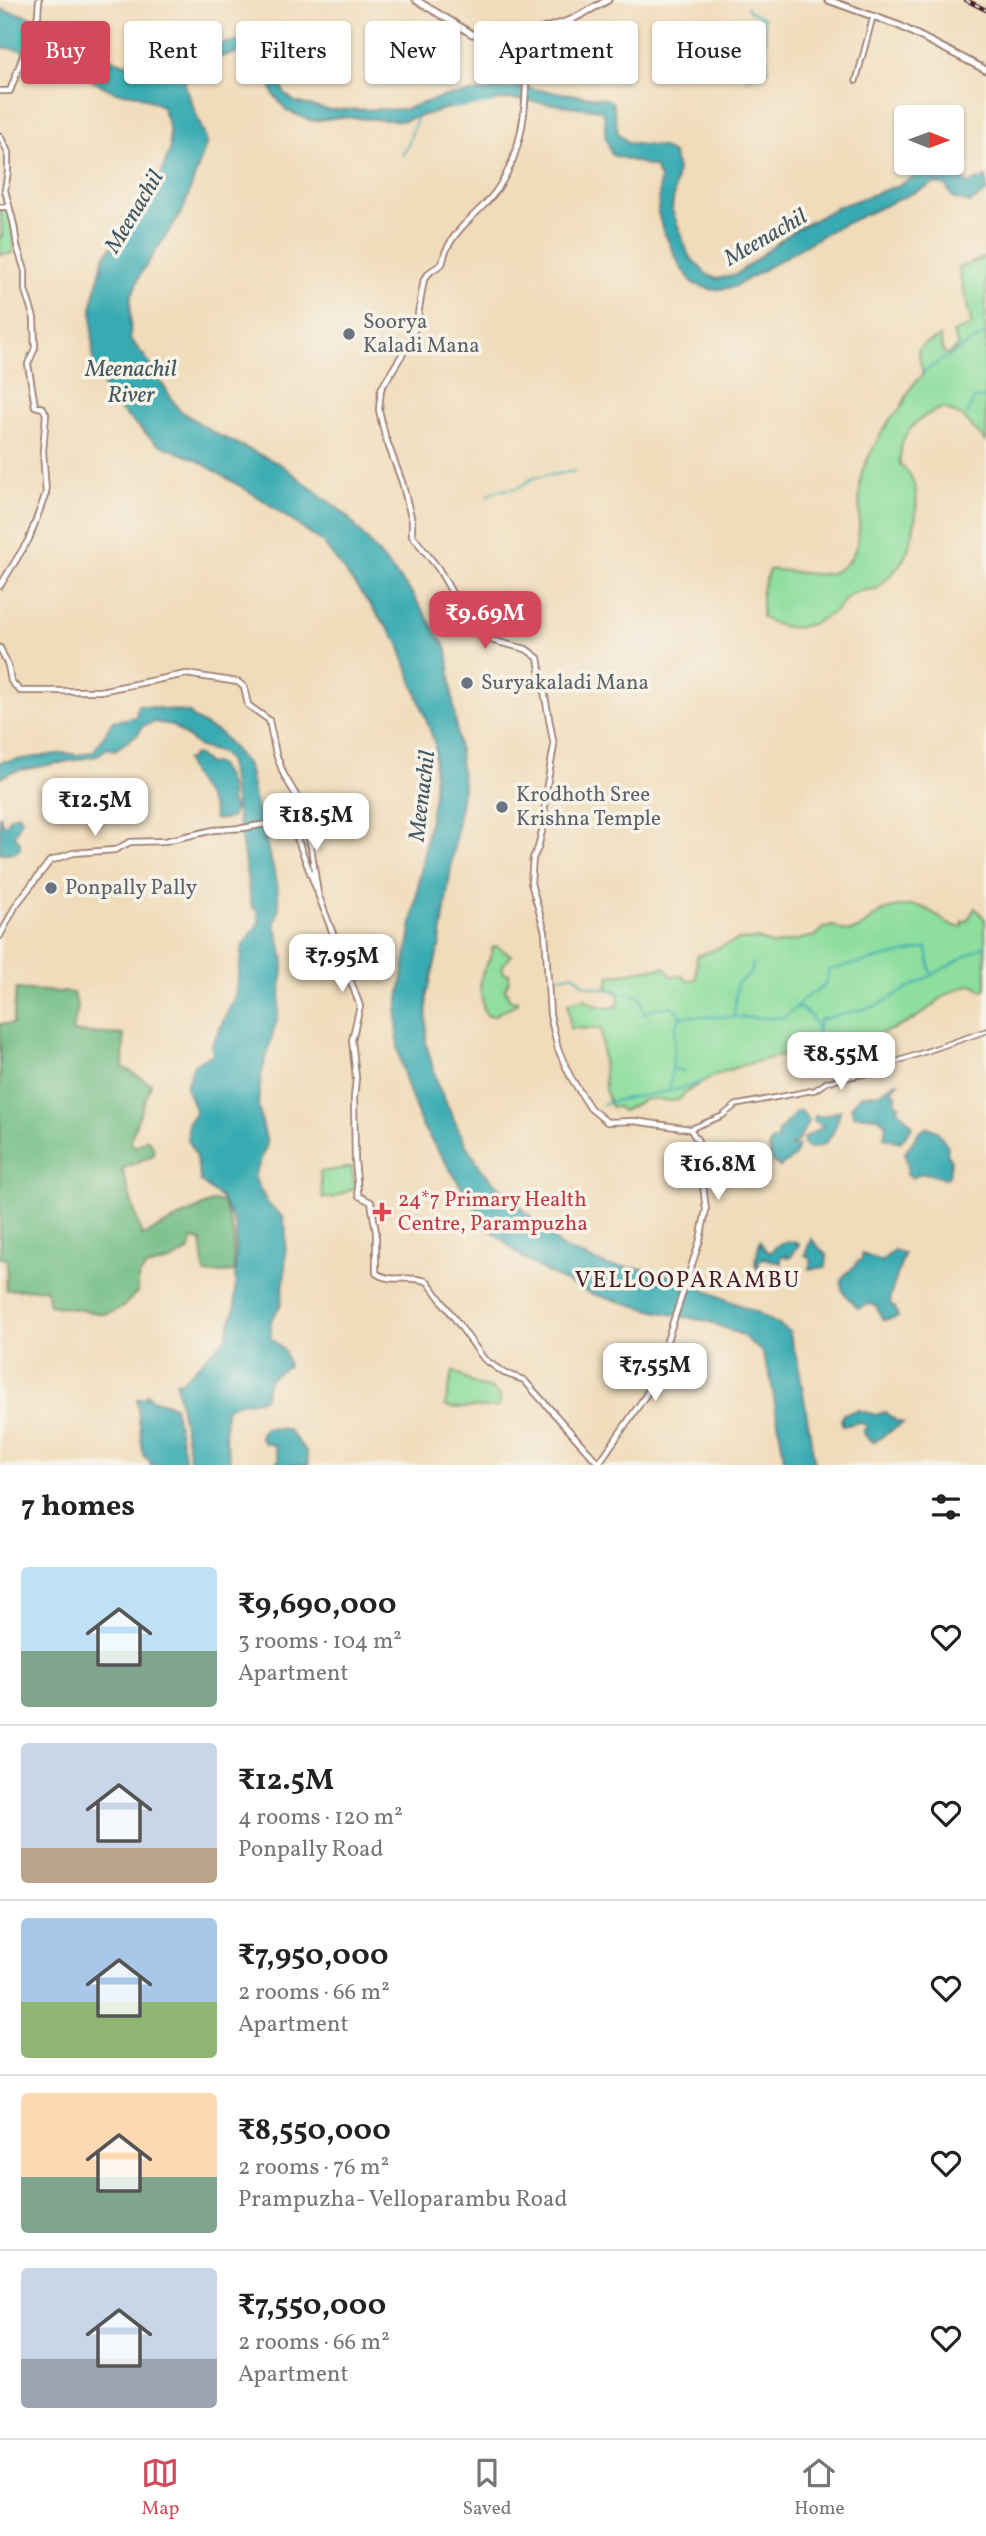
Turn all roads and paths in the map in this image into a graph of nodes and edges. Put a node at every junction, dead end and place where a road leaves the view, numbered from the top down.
1 (39, 0) edge
2 (416, 0) edge
3 (608, 0) edge
4 (828, 0) edge
5 (873, 15) junction
6 (568, 21) edge
7 (474, 34) edge
8 (986, 70) edge
9 (856, 81) dead end
10 (526, 84) edge
11 (0, 91) edge
12 (0, 136) edge
13 (9, 206) junction
14 (0, 207) edge
15 (0, 586) edge
16 (0, 648) edge
17 (318, 894) junction
18 (0, 936) edge
19 (986, 1031) edge
20 (690, 1129) junction
21 (599, 1464) edge

1 - 11 main road
2 - 7 main road
3 - 6 main road
4 - 5 main road
5 - 8 main road
5 - 9 street
10 - 20 main road
12 - 13 main road
13 - 14 main road
13 - 15 main road
16 - 17 main road
17 - 18 main road
17 - 21 main road
19 - 20 street
20 - 21 main road

